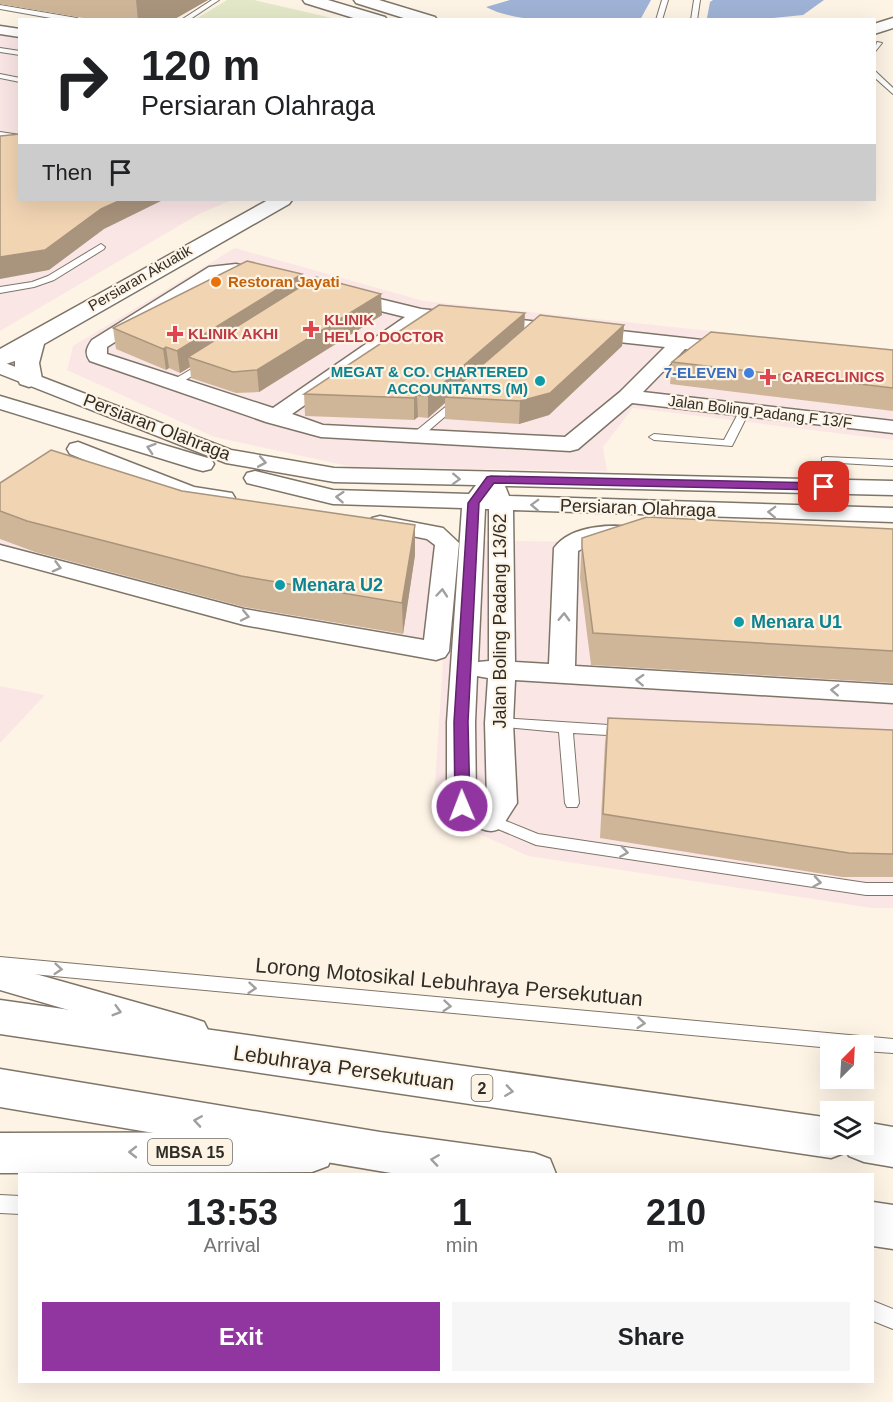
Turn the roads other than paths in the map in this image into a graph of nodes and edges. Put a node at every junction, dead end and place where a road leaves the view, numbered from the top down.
1 (216, 0) edge
2 (311, 0) edge
3 (362, 0) edge
4 (665, 0) edge
5 (697, 0) edge
6 (0, 7) edge
7 (380, 8) edge
8 (65, 18) edge
9 (187, 18) edge
10 (421, 18) edge
11 (660, 18) edge
12 (694, 18) edge
13 (0, 23) edge
14 (893, 23) edge
15 (18, 26) edge
16 (0, 30) edge
17 (18, 33) edge
18 (879, 41) edge
19 (0, 50) edge
20 (18, 53) edge
21 (876, 74) edge
22 (0, 76) edge
23 (18, 80) edge
24 (893, 92) edge
25 (0, 134) edge
26 (18, 138) edge
27 (18, 138) edge
28 (0, 141) edge
29 (280, 201) edge
30 (100, 247) dead end
31 (289, 283) edge
32 (0, 290) edge
33 (332, 293) edge
34 (421, 315) junction
35 (35, 338) junction
36 (680, 343) junction
37 (751, 350) edge
38 (213, 359) edge
39 (1, 360) edge
40 (30, 379) junction
41 (173, 383) junction
42 (469, 389) edge
43 (627, 396) junction
44 (0, 402) edge
45 (745, 410) junction
46 (274, 417) junction
47 (893, 427) edge
48 (102, 433) junction
49 (415, 437) junction
50 (654, 437) dead end
51 (570, 444) junction
52 (78, 449) junction
53 (826, 460) dead end
54 (58, 462) edge
55 (893, 463) edge
56 (491, 480) junction
57 (571, 482) junction
58 (893, 488) edge
59 (395, 500) junction
60 (246, 502) edge
61 (474, 503) junction
62 (501, 504) junction
63 (291, 509) edge
64 (893, 515) edge
65 (654, 535) edge
66 (473, 543) junction
67 (0, 552) edge
68 (464, 668) junction
69 (502, 671) junction
70 (562, 675) junction
71 (893, 694) edge
72 (461, 722) junction
73 (499, 723) junction
74 (566, 727) junction
75 (634, 731) edge
76 (572, 803) dead end
77 (491, 820) junction
78 (893, 889) edge
79 (0, 964) edge
80 (0, 977) edge
81 (0, 1017) edge
82 (893, 1046) edge
83 (285, 1059) junction
84 (0, 1088) edge
85 (820, 1136) edge
86 (874, 1143) edge
87 (893, 1146) edge
88 (380, 1152) junction
89 (0, 1153) edge
90 (527, 1173) edge
91 (0, 1204) edge
92 (18, 1205) edge
93 (874, 1224) edge
94 (893, 1227) edge
95 (874, 1311) edge
96 (893, 1319) edge

1 - 9 lane
2 - 7 main road
3 - 7 main road
4 - 11 lane
5 - 12 lane
6 - 8 lane
7 - 10 main road
13 - 15 street
14 - 18 main road
16 - 17 street
19 - 20 lane
21 - 24 lane
22 - 23 lane
25 - 26 lane
27 - 28 lane
29 - 35 main road, Persiaran Akuatik
30 - 32 lane
31 - 41 street
33 - 34 street
34 - 36 street
34 - 46 street
35 - 39 main road, Persiaran Akuatik
35 - 40 main road
36 - 37 street
36 - 43 street
38 - 41 lane
39 - 40 street, Persiaran Olahraga
40 -> 56 street, Persiaran Olahraga
41 - 46 street
42 - 49 lane
43 - 45 street, Jalan Boling Padang F 13/F
43 - 51 street
44 - 48 street, Persiaran Olahraga
45 - 47 street, Jalan Boling Padang F 13/F
45 - 50 lane
46 - 49 street
48 - 52 street
59 -> 48 street, Persiaran Olahraga
49 - 51 street
51 - 57 street
52 - 54 street
52 - 60 street
53 - 55 lane
56 - 57 street, Persiaran Olahraga
56 - 61 street, Jalan Boling Padang 13/62
56 - 62 street, Jalan Boling Padang 13/62
57 - 58 street, Persiaran Olahraga
59 - 61 street, Persiaran Olahraga
59 - 66 street
61 - 62 street, Persiaran Olahraga
61 - 66 street, Jalan Boling Padang 13/62
64 -> 62 street, Persiaran Olahraga
62 - 69 street, Jalan Boling Padang 13/62
67 -> 63 street
70 -> 65 street
66 - 68 street, Jalan Boling Padang 13/62
68 - 69 street
68 - 72 street, Jalan Boling Padang 13/62
69 - 70 street
69 - 73 street, Jalan Boling Padang 13/62
71 -> 70 street
72 - 73 street
72 - 77 street, Jalan Boling Padang 13/62
73 - 74 lane
73 - 77 street, Jalan Boling Padang 13/62
74 - 75 lane
74 - 76 lane
77 -> 78 lane
79 -> 82 lane, Lorong Motosikal Lebuhraya Persekutuan
80 -> 83 street
81 - 83 main road, Lebuhraya Persekutuan / 2
83 -> 85 main road, Lebuhraya Persekutuan / 2
88 -> 84 main road
86 - 87 main road
88 -> 89 main road, MBSA 15
90 -> 88 main road
91 - 92 lane
93 - 94 main road
95 - 96 lane

